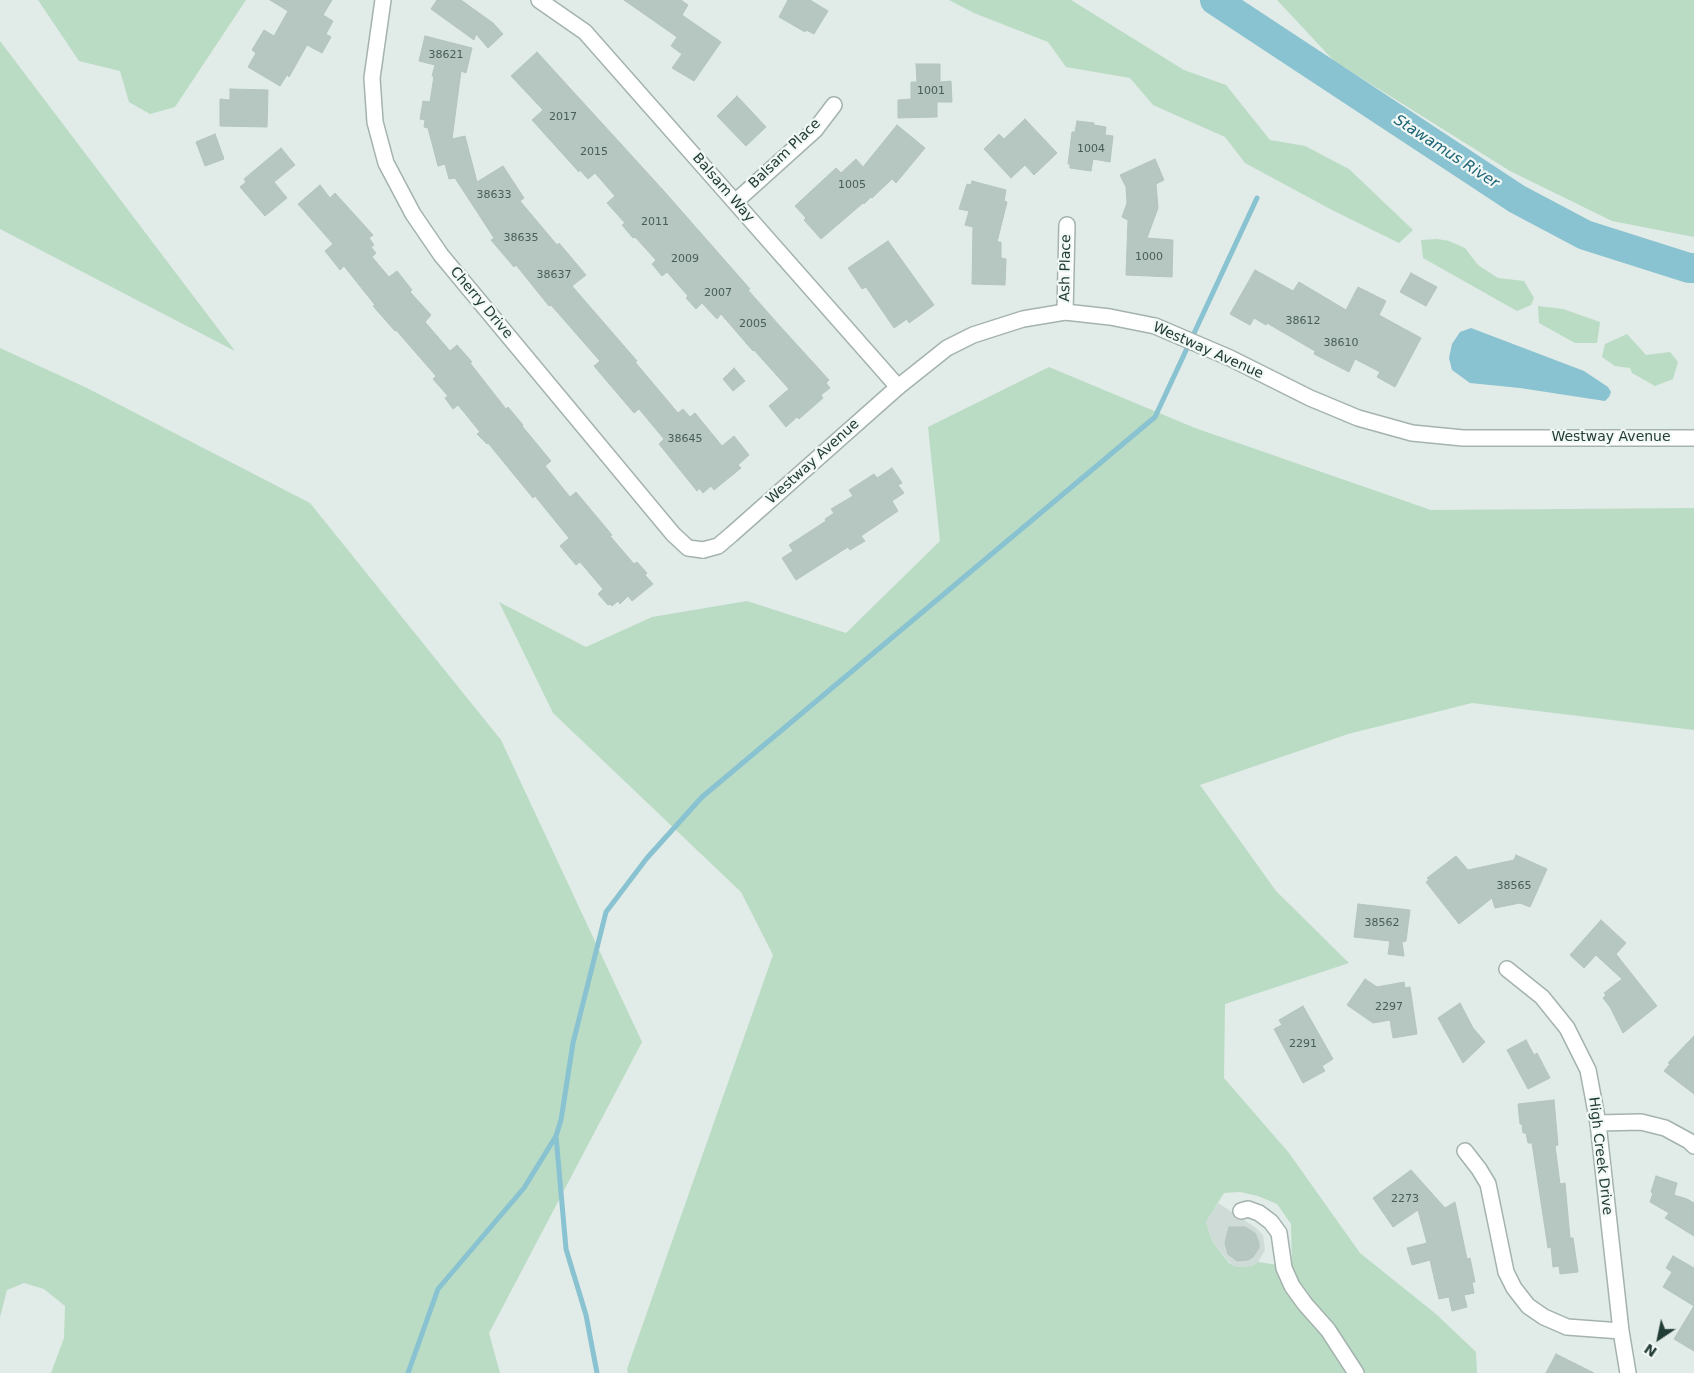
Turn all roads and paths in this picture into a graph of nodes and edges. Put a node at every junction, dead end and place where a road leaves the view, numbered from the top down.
1 (383, 0) edge
2 (539, 0) edge
3 (834, 105) dead end
4 (735, 202) junction
5 (1067, 225) dead end
6 (1065, 312) junction
7 (898, 387) junction
8 (1694, 438) edge
9 (703, 550) joint
10 (1507, 968) dead end
11 (1598, 1123) junction
12 (1694, 1146) edge
13 (1465, 1151) dead end
14 (1241, 1211) dead end
15 (1620, 1331) junction
16 (1356, 1373) edge
17 (1628, 1373) edge

1 - 9 street, Cherry Drive
2 - 4 street, Balsam Way
3 - 4 street, Balsam Place
4 - 7 street, Balsam Way
5 - 6 street, Ash Place
6 - 7 street, Westway Avenue
6 - 8 street, Westway Avenue
7 - 9 street, Westway Avenue
10 - 11 street, High Creek Drive
11 - 12 street
11 - 15 street, High Creek Drive
13 - 15 street
14 - 16 street
15 - 17 street, High Creek Drive

